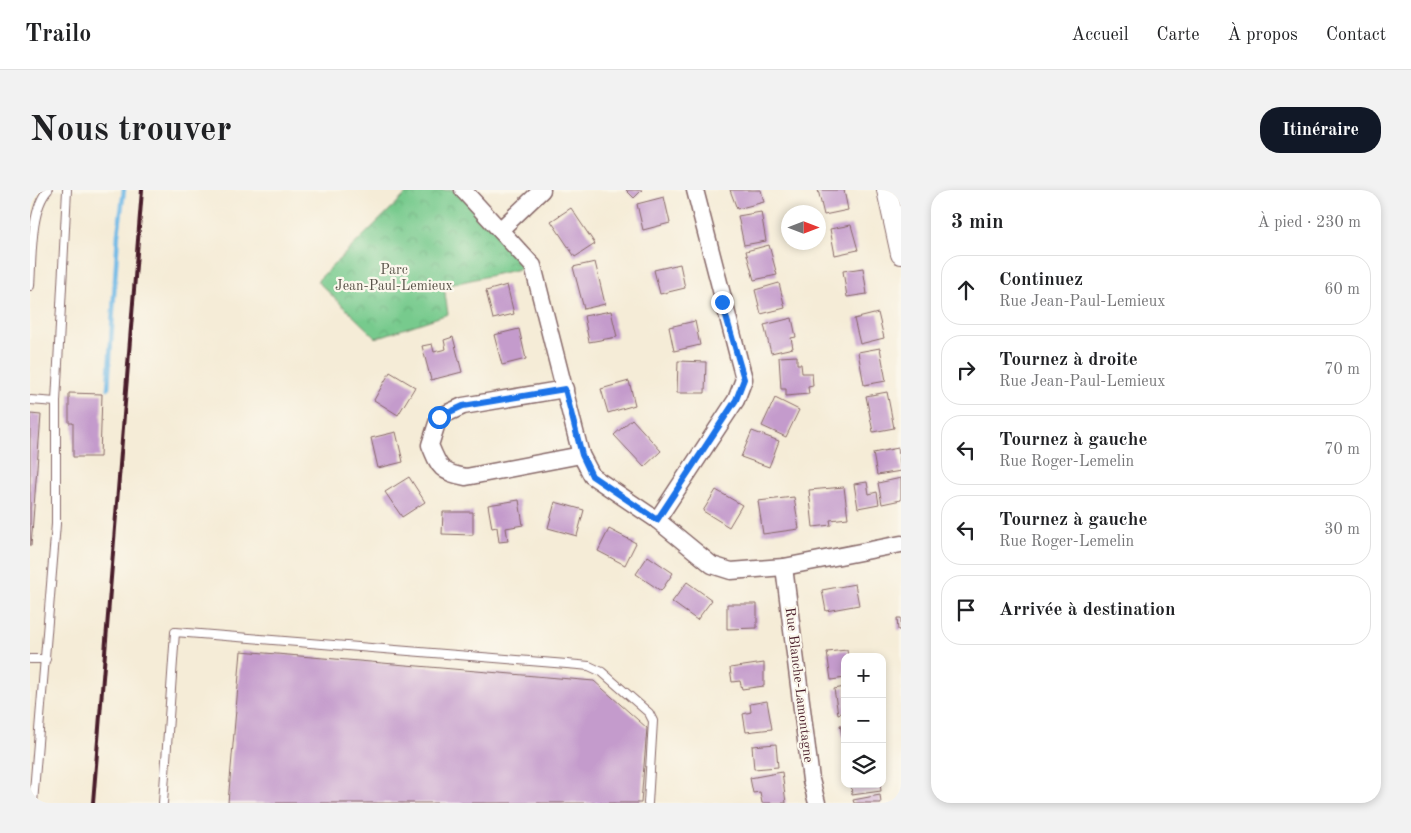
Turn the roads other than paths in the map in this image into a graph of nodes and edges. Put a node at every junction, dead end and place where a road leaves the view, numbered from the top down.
1 (48, 190) edge
2 (68, 190) edge
3 (463, 190) edge
4 (542, 190) edge
5 (695, 190) edge
6 (887, 190) edge
7 (501, 229) junction
8 (901, 254) edge
9 (30, 286) edge
10 (565, 389) junction
11 (30, 400) edge
12 (56, 402) junction
13 (582, 455) junction
14 (657, 520) junction
15 (901, 544) edge
16 (784, 567) junction
17 (30, 659) edge
18 (46, 659) junction
19 (33, 803) edge
20 (163, 803) edge
21 (648, 803) edge
22 (816, 803) edge

1 - 9 lane
2 - 12 lane
3 - 7 street
4 - 7 street
5 - 14 street
6 - 8 street
7 - 10 street
10 - 13 street
10 - 13 street
11 - 12 lane
12 - 18 lane
13 - 14 street
14 - 16 street
15 - 16 street
16 - 22 street, Rue Blanche-Lamontagne
17 - 18 lane
18 - 19 lane
20 - 21 lane

